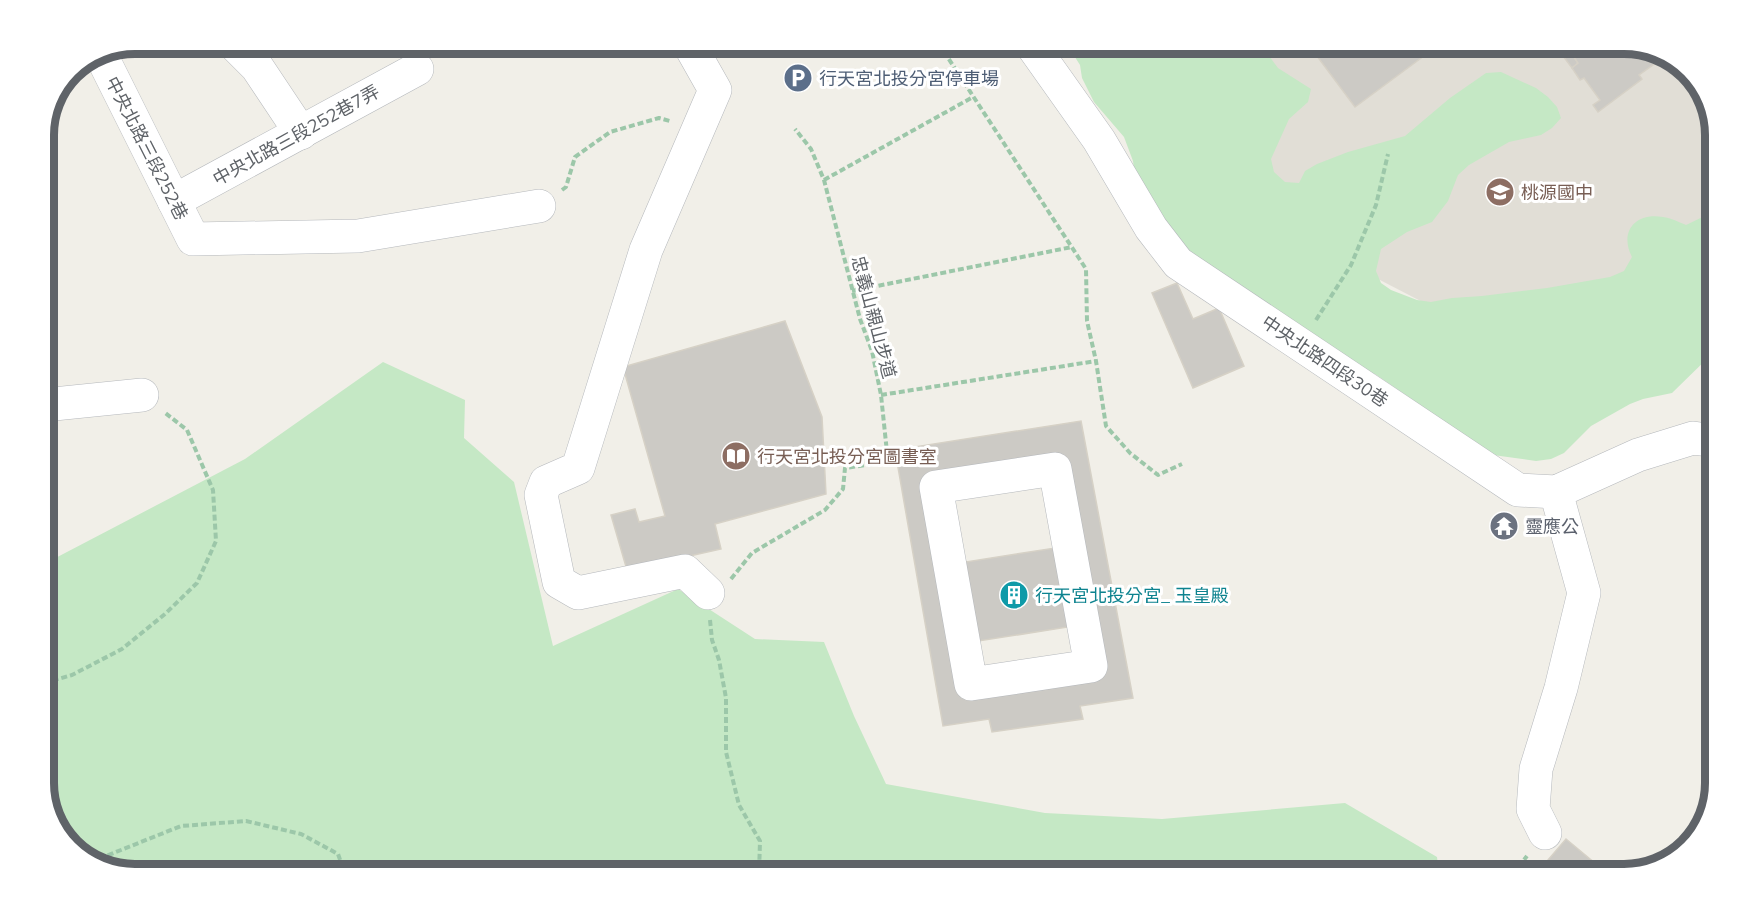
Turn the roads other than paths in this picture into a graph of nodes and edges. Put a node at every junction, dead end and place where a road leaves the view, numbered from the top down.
1 (244, 54) edge
2 (695, 54) edge
3 (1038, 54) edge
4 (104, 60) edge
5 (417, 69) dead end
6 (301, 133) junction
7 (174, 201) junction
8 (539, 206) road end
9 (142, 394) road end
10 (54, 404) edge
11 (1705, 440) edge
12 (1557, 492) junction
13 (708, 593) road end
14 (1091, 666) joint
15 (1545, 833) dead end

1 - 6 street
2 - 13 street
3 - 12 street, 中央北路四段30巷
4 - 7 street, 中央北路三段252巷
5 - 6 street, 中央北路三段252巷7弄
6 - 7 street, 中央北路三段252巷7弄
7 - 8 street, 中央北路三段252巷
9 - 10 street
11 - 12 street, 中央北路四段30巷
12 - 15 street
14 - 14 street

